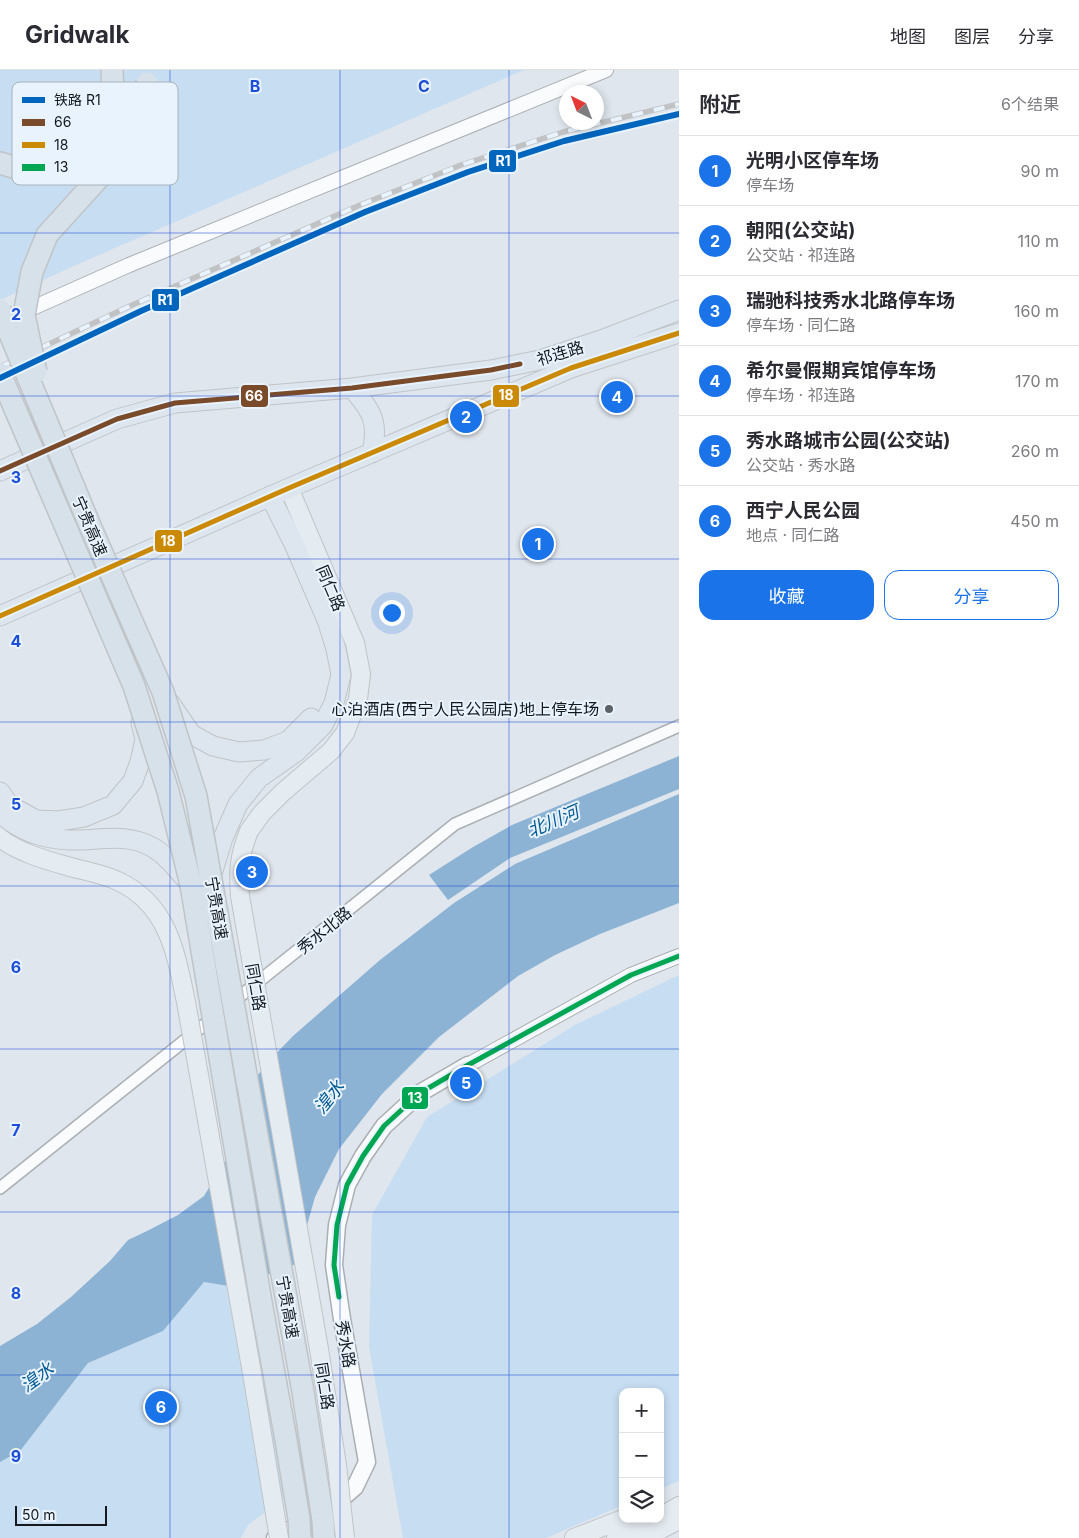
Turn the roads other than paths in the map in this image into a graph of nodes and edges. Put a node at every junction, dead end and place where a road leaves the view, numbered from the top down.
1 (606, 70) edge
2 (0, 163) edge
3 (12, 167) edge
4 (92, 185) edge
5 (0, 310) edge
6 (679, 310) edge
7 (0, 323) edge
8 (679, 333) edge
9 (0, 374) edge
10 (352, 388) junction
11 (372, 453) junction
12 (0, 471) edge
13 (289, 488) junction
14 (264, 499) junction
15 (91, 528) junction
16 (3, 613) edge
17 (134, 686) junction
18 (163, 692) junction
19 (679, 726) edge
20 (292, 746) junction
21 (0, 792) edge
22 (0, 812) edge
23 (0, 838) edge
24 (211, 877) junction
25 (190, 885) junction
26 (679, 956) edge
27 (468, 1065) joint
28 (0, 1188) edge
29 (679, 1502) edge
30 (679, 1506) edge
31 (664, 1507) edge
32 (679, 1516) edge
33 (679, 1520) edge
34 (619, 1521) edge
35 (652, 1524) edge
36 (277, 1538) edge
37 (300, 1538) edge
38 (324, 1538) edge
39 (345, 1538) edge
40 (574, 1538) edge
41 (616, 1538) edge

1 - 7 street
2 - 3 highway
4 - 15 highway, bridge
5 - 15 highway, 宁贵高速, bridge
6 - 10 highway, 祁连路
8 - 11 highway, 祁连路
9 - 17 highway, 宁贵高速, bridge
10 - 11 highway
10 - 12 highway, 祁连路
11 - 13 highway, 祁连路
13 - 14 highway, 祁连路
13 - 39 main road, 同仁路, bridge
14 - 16 highway, 祁连路
14 - 20 highway
15 - 18 highway, 宁贵高速, bridge
17 - 21 highway, bridge
17 - 25 highway, 宁贵高速, bridge
18 - 20 highway, bridge
18 - 24 highway, 宁贵高速, bridge
19 - 28 street, 秀水北路
20 - 24 highway
22 - 25 highway
23 - 36 main road, bridge
24 - 38 highway, 宁贵高速, bridge
25 - 37 highway, 宁贵高速, bridge
26 - 27 street, 秀水路
27 - 36 main road, 秀水路
29 - 31 main road
30 - 35 main road
32 - 35 main road
33 - 35 main road
34 - 40 main road
35 - 41 main road

